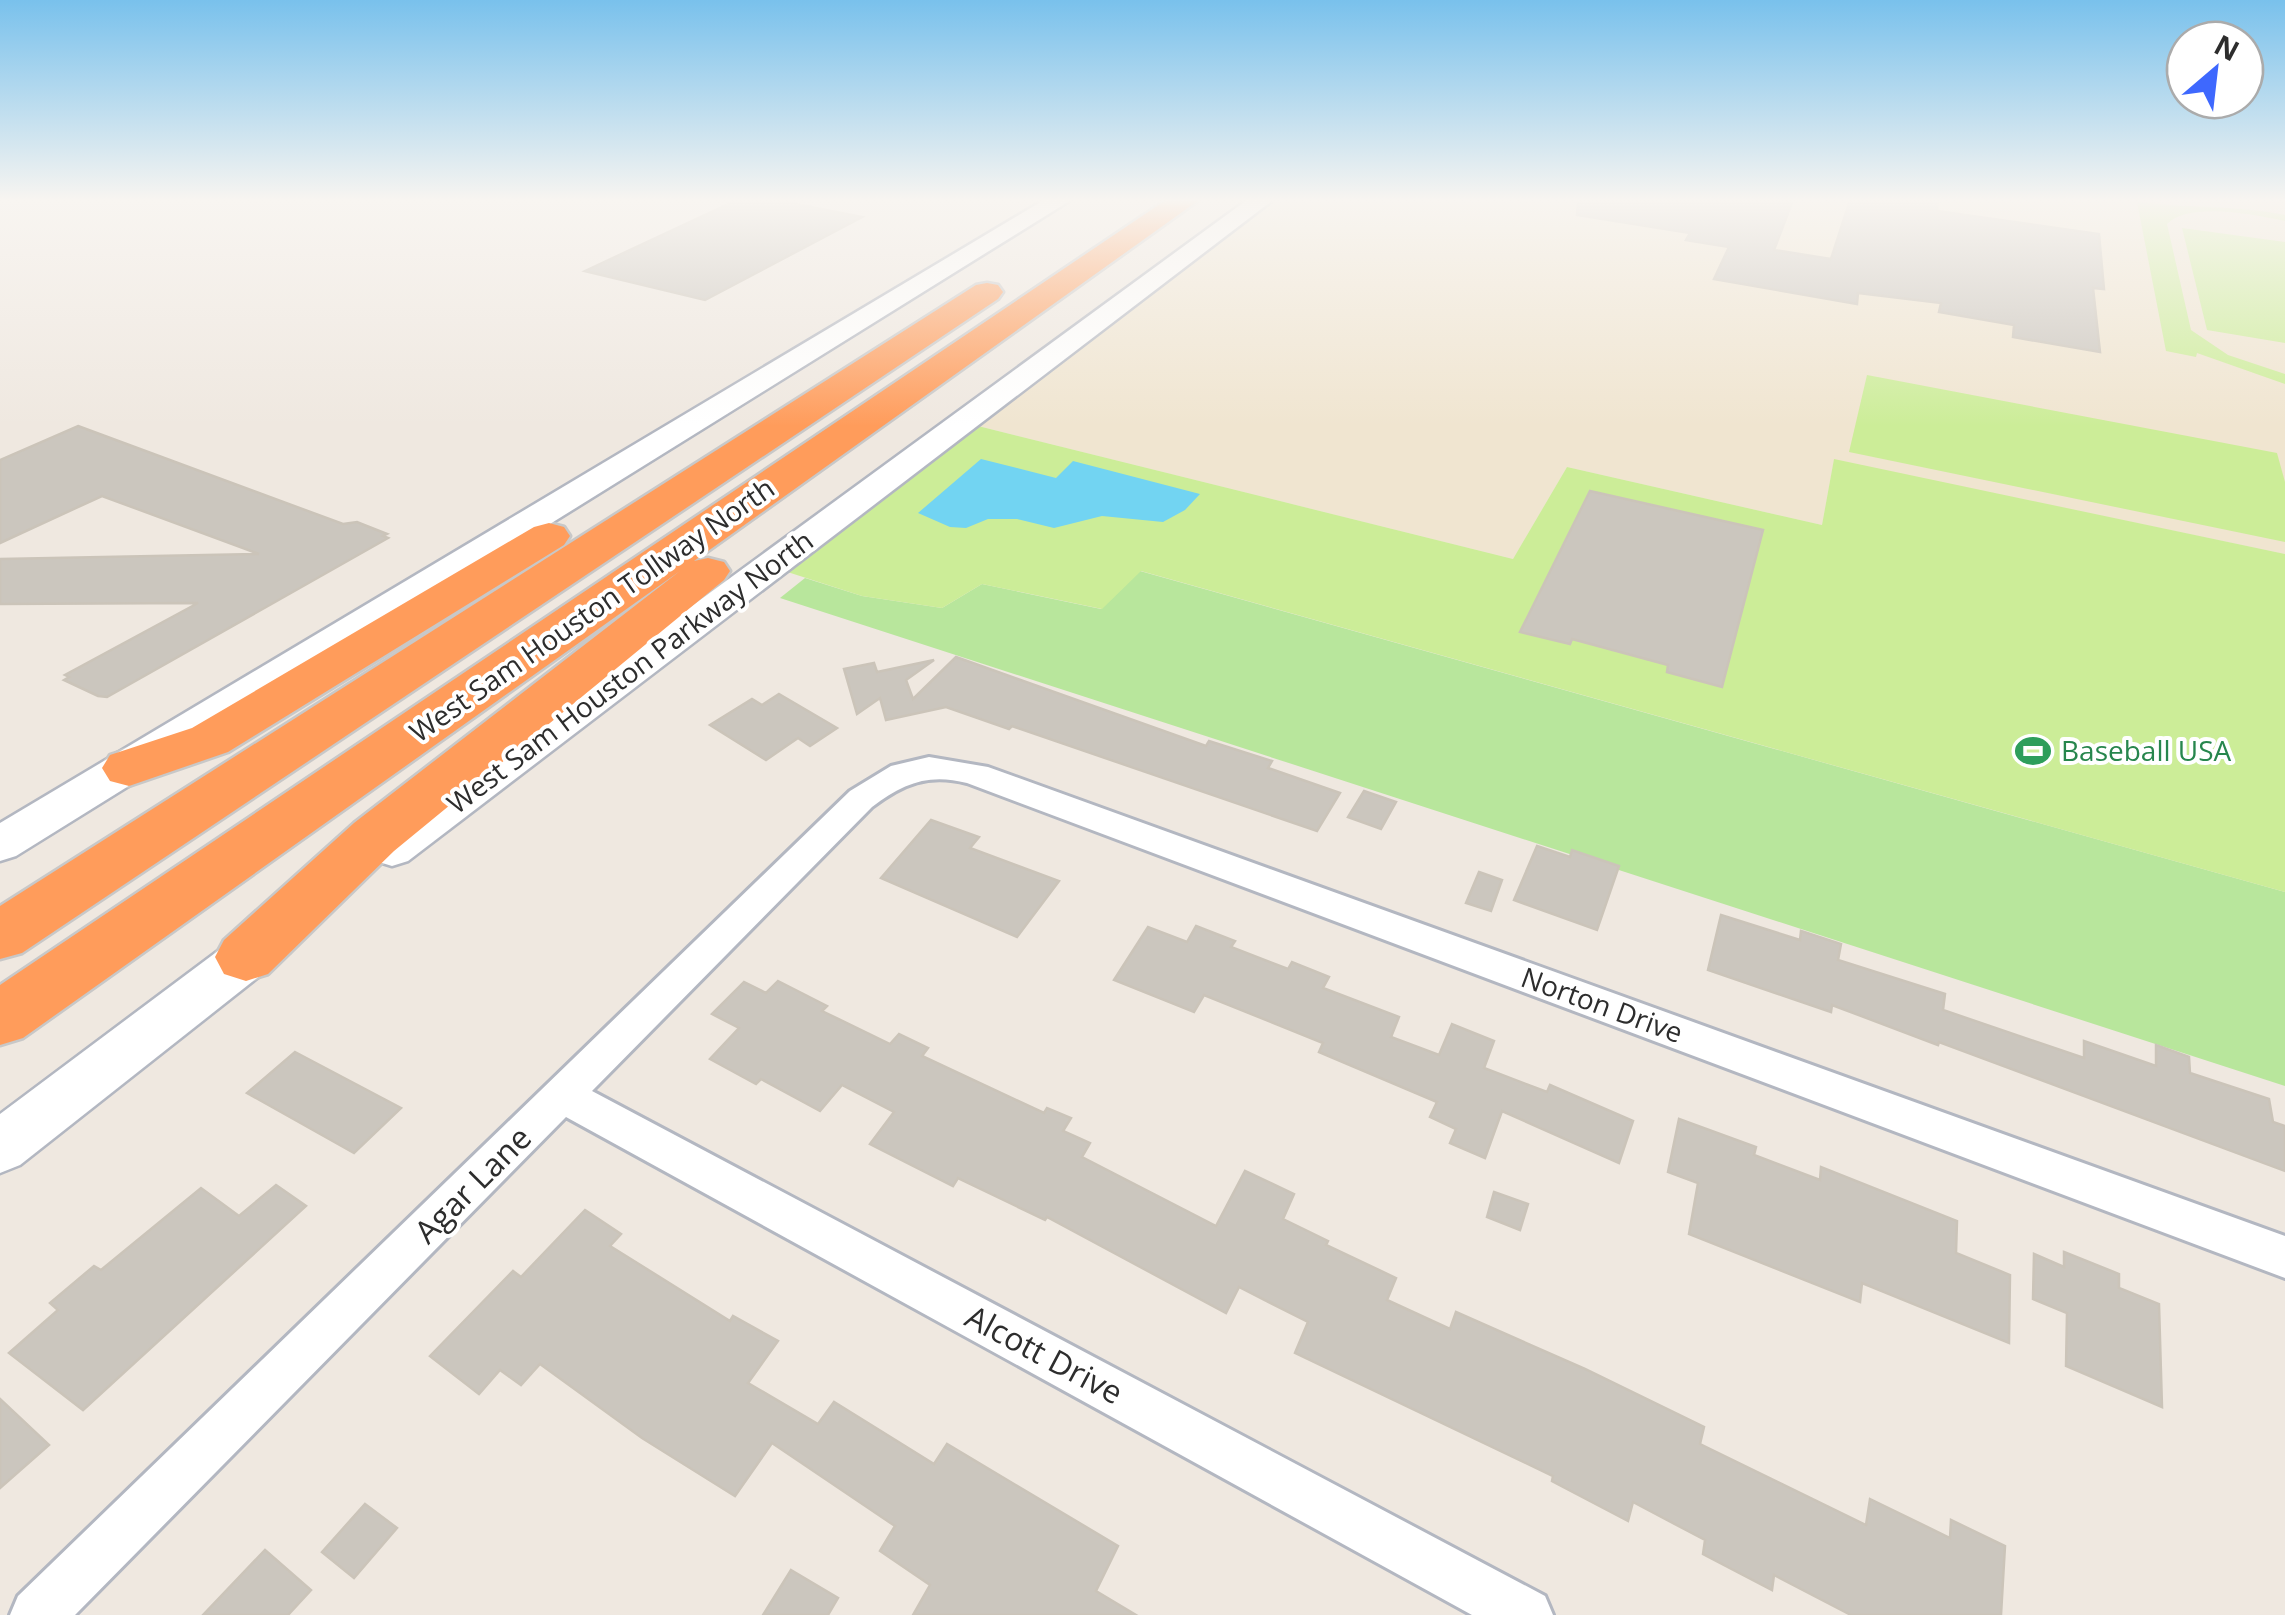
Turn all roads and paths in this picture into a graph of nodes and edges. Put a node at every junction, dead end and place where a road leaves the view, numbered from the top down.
1 (936, 275) edge
2 (1048, 275) edge
3 (1161, 275) edge
4 (1029, 286) junction
5 (938, 324) junction
6 (129, 768) junction
7 (916, 768) joint
8 (0, 844) edge
9 (0, 936) edge
10 (246, 956) junction
11 (0, 1020) edge
12 (563, 1096) junction
13 (0, 1147) edge
14 (2285, 1257) edge
15 (37, 1615) edge
16 (1526, 1615) edge

1 - 6 main road
2 - 4 highway, West Sam Houston Tollway North
3 - 10 main road, West Sam Houston Parkway North
4 - 5 highway, West Sam Houston Tollway North
4 - 10 highway
4 - 11 highway, West Sam Houston Tollway North
5 - 6 highway
5 - 9 highway, West Sam Houston Tollway North
6 - 8 main road
7 - 12 street, Agar Lane
7 - 14 street, Norton Drive
10 - 13 main road, West Sam Houston Parkway North
12 - 15 street, Agar Lane
12 - 16 street, Alcott Drive

